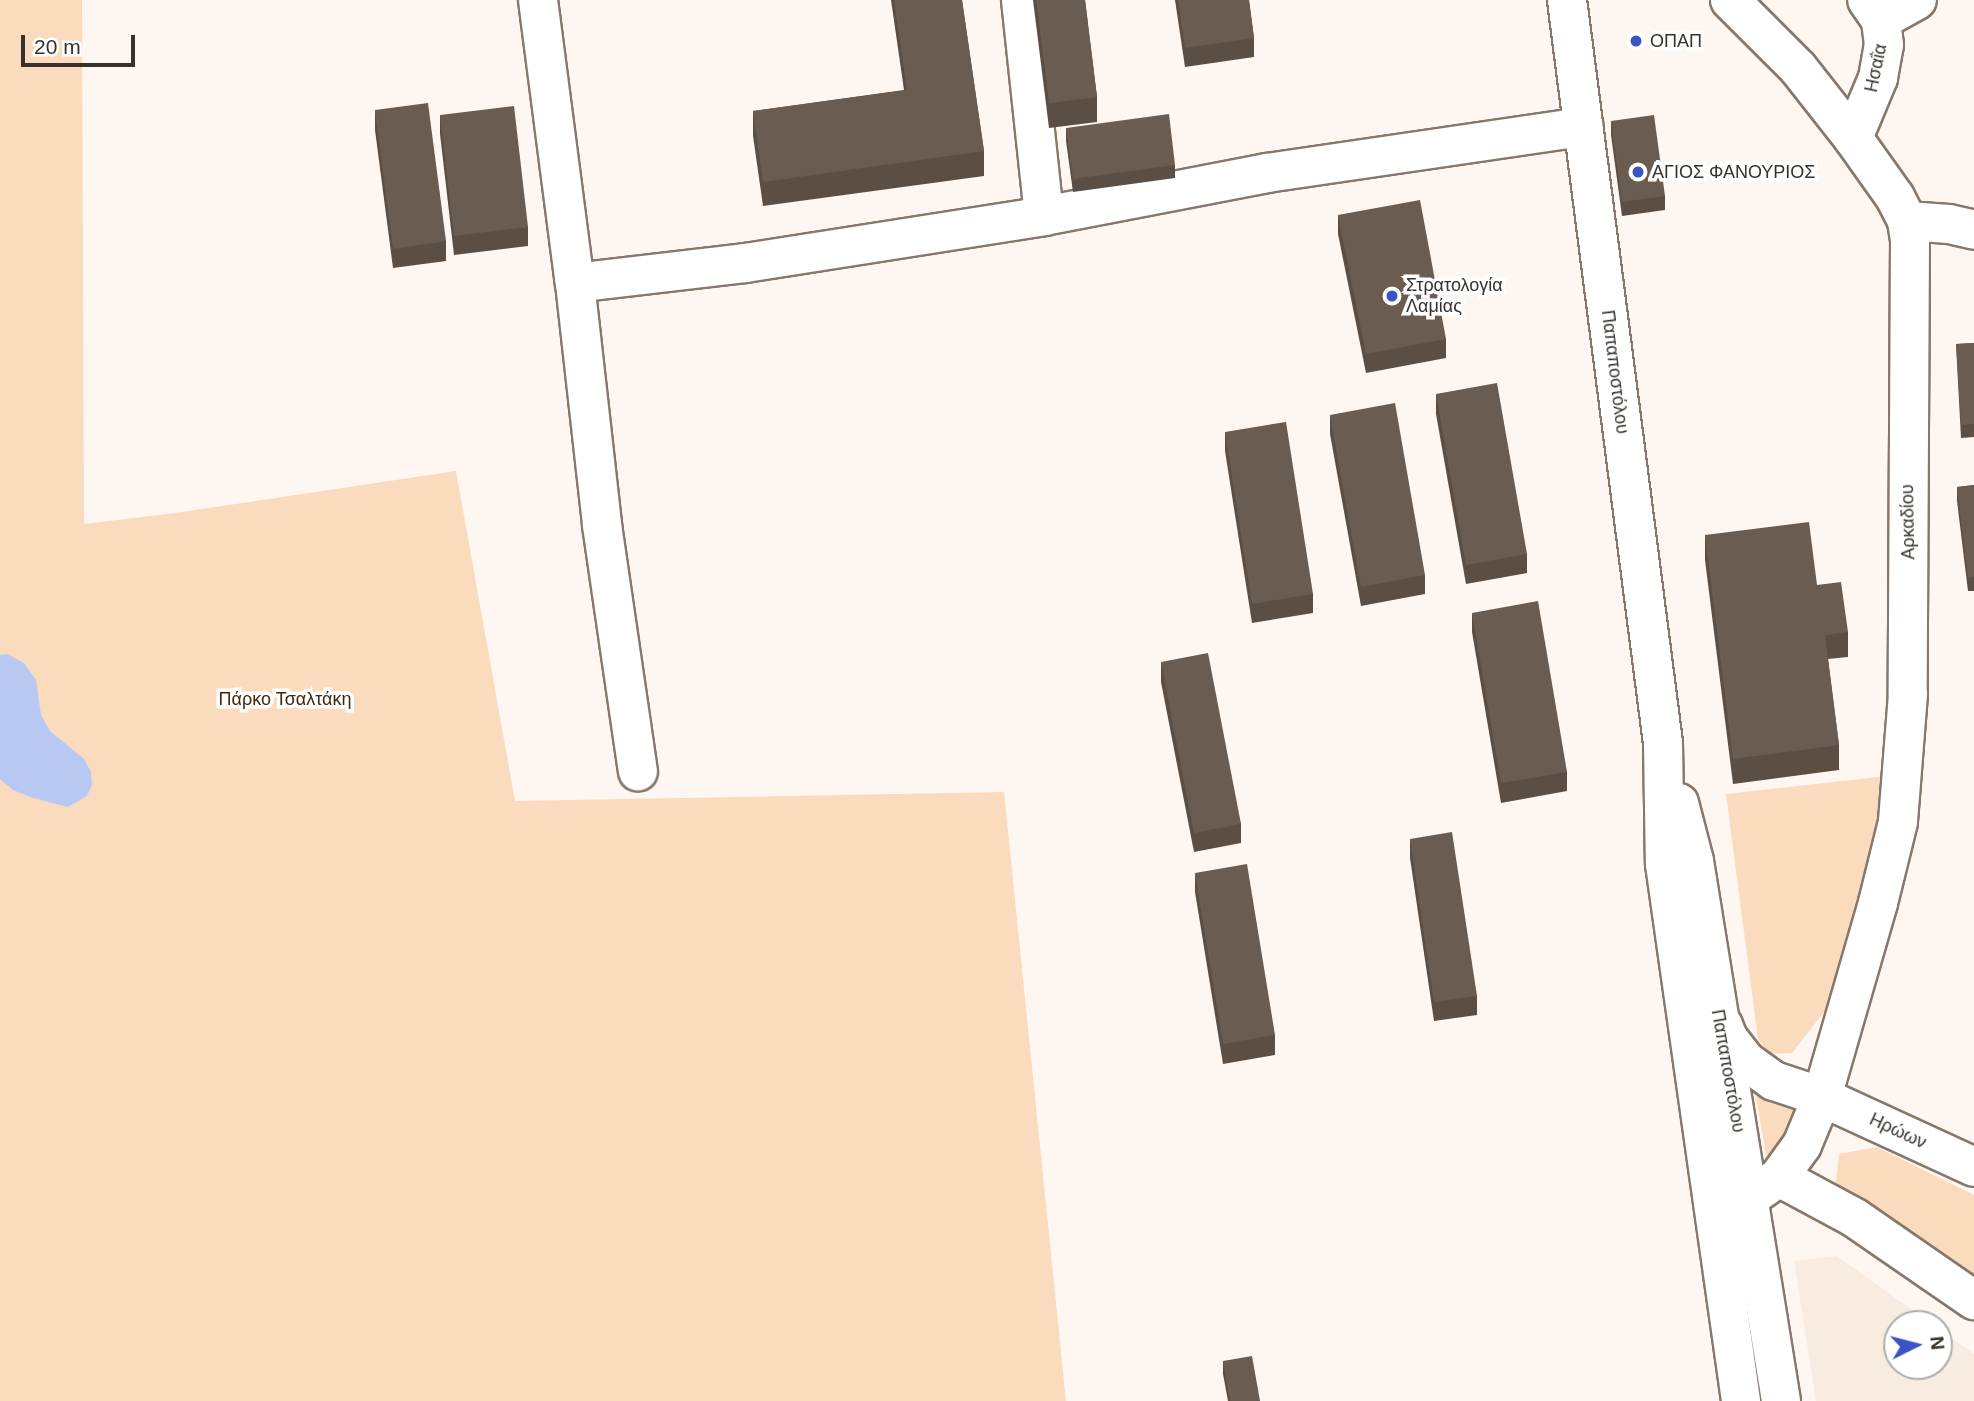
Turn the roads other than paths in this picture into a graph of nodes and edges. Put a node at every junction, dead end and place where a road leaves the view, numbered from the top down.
1 (538, 0) edge
2 (1021, 0) edge
3 (1567, 0) edge
4 (1730, 0) edge
5 (1917, 0) edge
6 (1874, 10) edge
7 (1584, 127) junction
8 (1853, 138) junction
9 (1044, 216) junction
10 (1906, 221) junction
11 (1974, 230) edge
12 (576, 283) junction
13 (1663, 743) junction
14 (638, 771) dead end
15 (1717, 1008) junction
16 (1822, 1097) junction
17 (1974, 1167) edge
18 (1747, 1192) junction
19 (1974, 1300) edge
20 (1741, 1401) edge
21 (1781, 1401) edge

1 - 12 main road
2 - 9 main road
3 - 7 main road, Παπαποστόλου
4 - 8 main road, Αρκαδίου
5 - 6 main road
6 - 8 main road, Ησαΐα
7 - 9 main road
7 - 13 main road, Παπαποστόλου
8 - 10 main road, Αρκαδίου
9 - 12 main road
10 - 11 main road
10 - 16 main road, Αρκαδίου
12 - 14 main road
13 - 15 main road, Παπαποστόλου
13 - 18 main road, Παπαποστόλου
15 - 16 main road, Ηρώων
15 - 18 main road, Παπαποστόλου
16 - 17 main road, Ηρώων
16 - 18 main road, Αρκαδίου
18 - 19 main road
18 - 20 main road, Παπαποστόλου
18 - 21 main road, Παπαποστόλου

